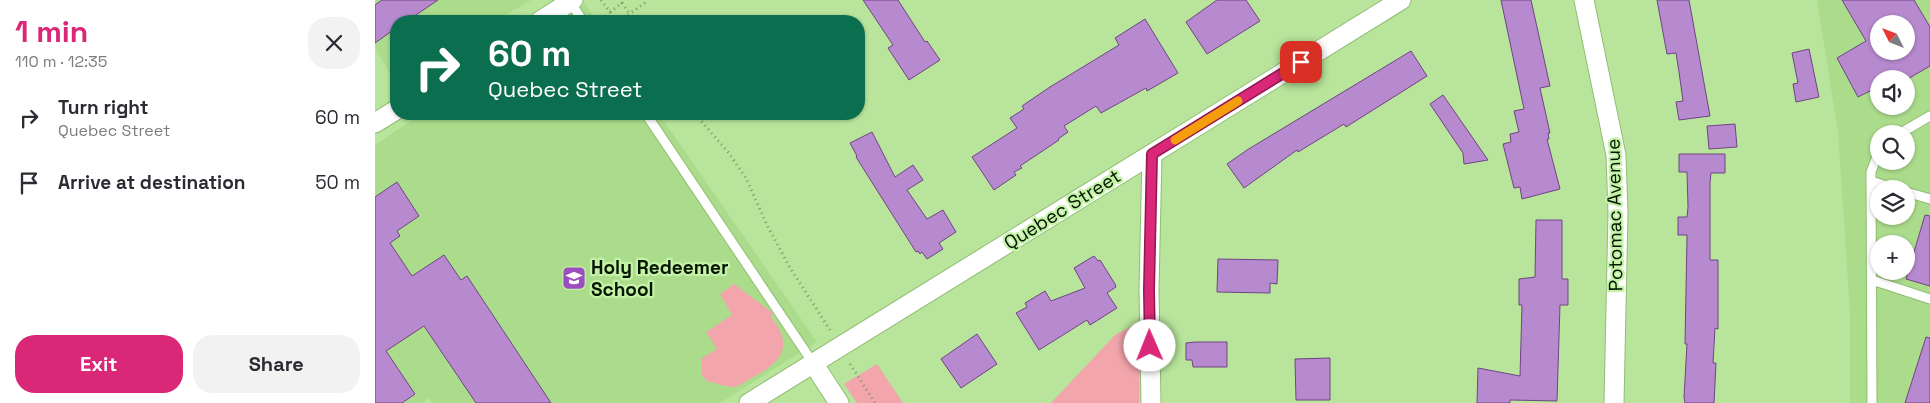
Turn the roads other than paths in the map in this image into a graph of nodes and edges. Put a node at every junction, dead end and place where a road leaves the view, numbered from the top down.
1 (1401, 0) edge
2 (1584, 0) edge
3 (572, 1) edge
4 (549, 15) edge
5 (580, 15) edge
6 (390, 114) edge
7 (1930, 116) edge
8 (650, 120) edge
9 (375, 123) edge
10 (1914, 125) edge
11 (1152, 154) junction
12 (1915, 195) edge
13 (1930, 199) edge
14 (1872, 280) joint
15 (1930, 299) edge
16 (813, 363) junction
17 (749, 403) edge
18 (839, 403) edge
19 (1151, 403) edge
20 (1614, 403) edge
21 (1872, 403) edge

1 - 11 street, Quebec Street
2 - 20 street, Potomac Avenue
3 - 4 street
3 - 5 lane
6 - 9 street
7 - 10 lane
8 - 16 lane
11 - 16 street, Quebec Street
11 - 19 street
12 - 13 lane
14 - 15 lane
14 - 21 lane
16 - 17 street, Quebec Street
16 - 18 street

